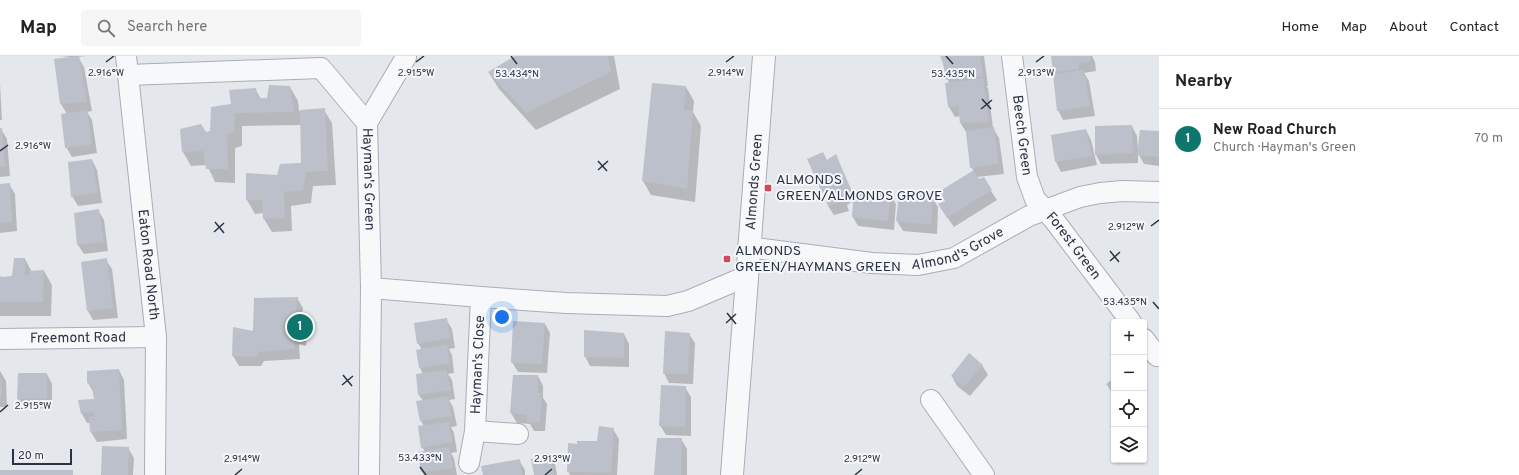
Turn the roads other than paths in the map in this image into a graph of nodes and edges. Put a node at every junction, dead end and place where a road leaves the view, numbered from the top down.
1 (406, 56) edge
2 (764, 56) edge
3 (1012, 56) edge
4 (126, 65) edge
5 (367, 123) junction
6 (1159, 192) edge
7 (1044, 209) junction
8 (748, 247) junction
9 (747, 276) junction
10 (371, 288) junction
11 (481, 297) junction
12 (1129, 319) edge
13 (156, 337) junction
14 (0, 339) edge
15 (1147, 343) edge
16 (1157, 356) dead end
17 (931, 400) dead end
18 (475, 431) junction
19 (518, 434) dead end
20 (469, 464) dead end
21 (155, 475) edge
22 (369, 475) edge
23 (732, 475) edge
24 (984, 475) edge

1 - 5 street
2 - 8 street, Almonds Green
3 - 7 street, Beech Green
4 - 5 street, Hayman's Green
4 - 13 street, Eaton Road North
5 - 10 street, Hayman's Green
6 - 7 street, Almond's Grove
7 - 8 street, Almond's Grove
7 - 12 street, Forest Green
8 - 9 street, Almonds Green
9 - 11 street
9 - 23 street, Almonds Green
10 - 11 street
10 - 22 street, Hayman's Green
11 - 18 street, Hayman's Close
13 - 14 street, Freemont Road
13 - 21 street, Eaton Road North
15 - 16 street
17 - 24 street
18 - 19 street, Hayman's Close
18 - 20 street, Hayman's Close

